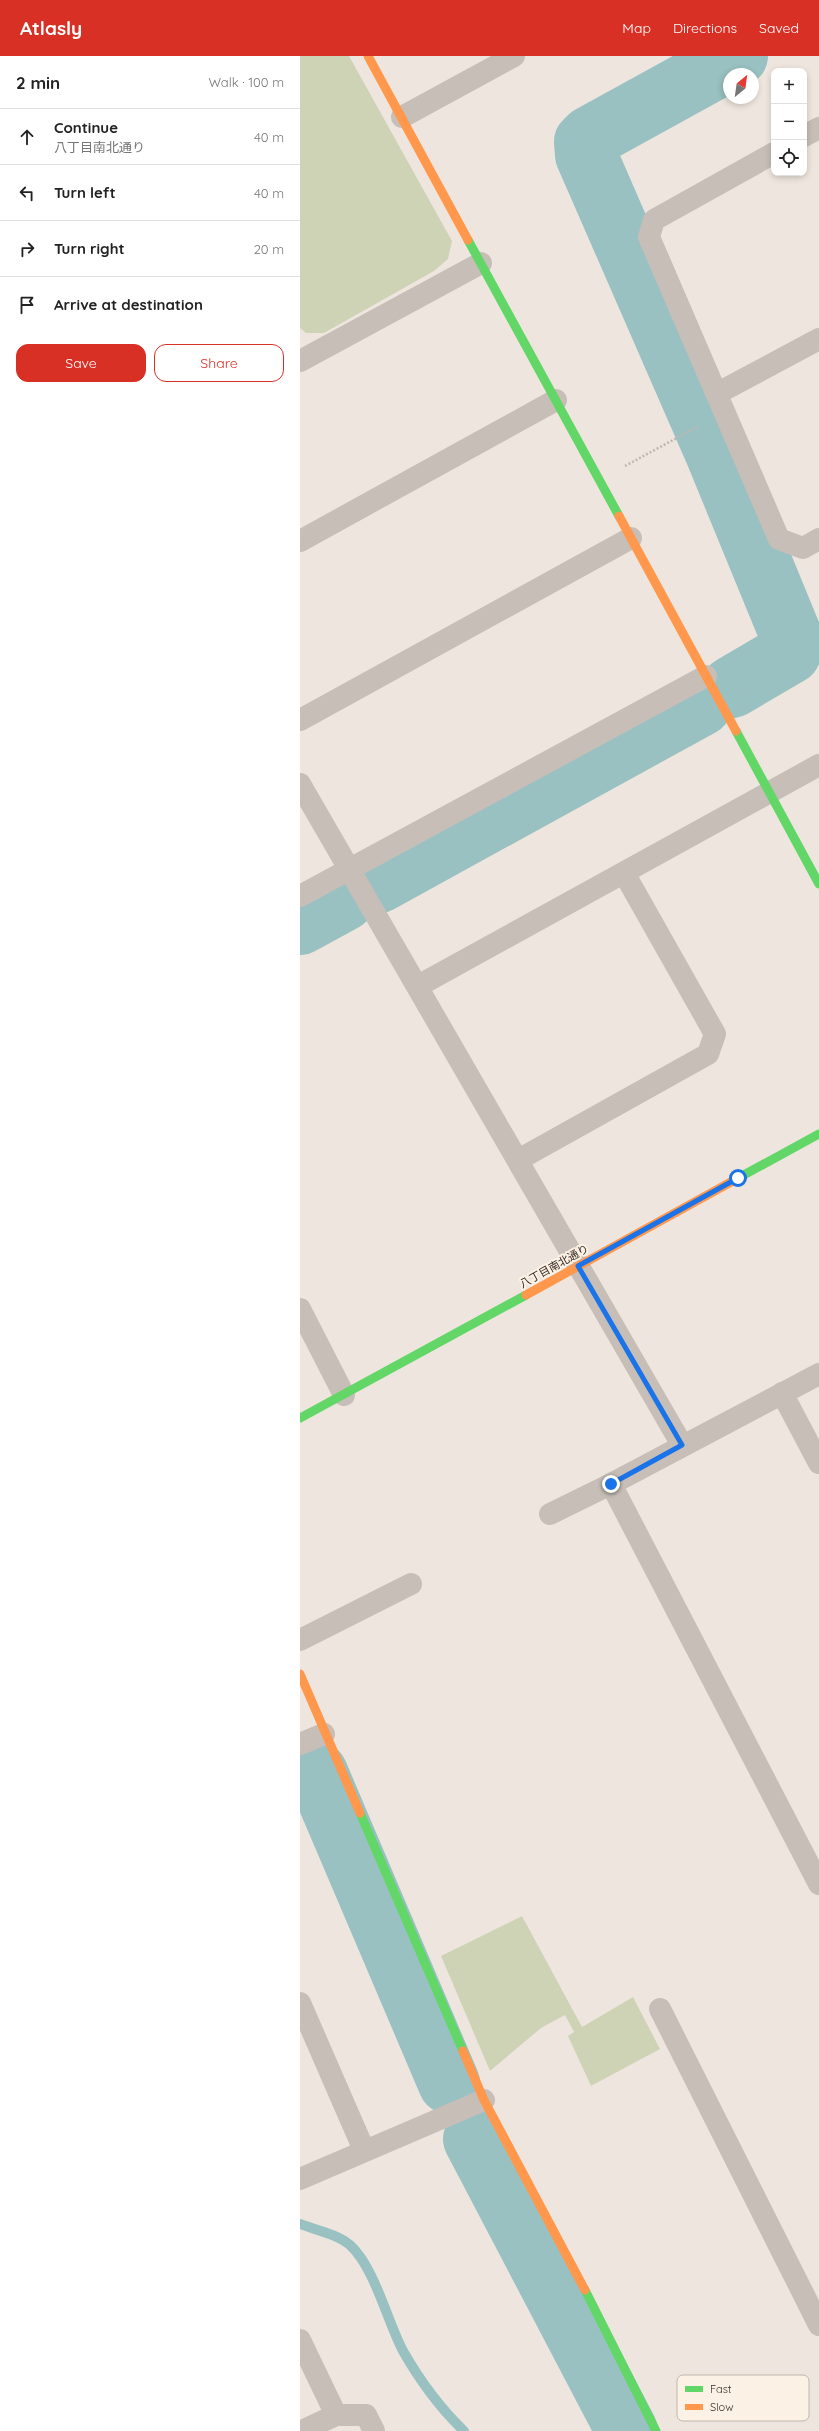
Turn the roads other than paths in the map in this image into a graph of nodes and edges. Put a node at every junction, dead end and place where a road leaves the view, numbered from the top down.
1 (368, 56) edge
2 (514, 56) edge
3 (402, 117) junction
4 (819, 128) edge
5 (807, 134) edge
6 (771, 155) edge
7 (480, 264) junction
8 (819, 339) edge
9 (300, 361) edge
10 (718, 393) junction
11 (556, 400) junction
12 (631, 538) junction
13 (819, 539) edge
14 (300, 541) edge
15 (706, 676) junction
16 (300, 720) edge
17 (819, 765) edge
18 (300, 784) edge
19 (770, 792) junction
20 (349, 871) junction
21 (624, 873) junction
22 (819, 884) edge
23 (300, 896) edge
24 (418, 986) junction
25 (819, 1134) edge
26 (518, 1160) junction
27 (578, 1266) junction
28 (300, 1309) edge
29 (819, 1374) edge
30 (782, 1393) junction
31 (344, 1395) junction
32 (300, 1418) edge
33 (682, 1445) junction
34 (819, 1463) edge
35 (611, 1484) junction
36 (550, 1514) dead end
37 (411, 1584) dead end
38 (300, 1640) edge
39 (300, 1674) edge
40 (324, 1734) junction
41 (300, 1744) edge
42 (819, 1884) edge
43 (300, 2003) edge
44 (660, 2009) dead end
45 (484, 2100) junction
46 (364, 2150) junction
47 (300, 2179) edge
48 (819, 2325) edge
49 (300, 2340) edge
50 (336, 2415) junction
51 (302, 2431) edge
52 (374, 2431) edge
53 (656, 2431) edge

1 - 3 street
2 - 3 street
3 - 7 street
4 - 5 street
6 - 10 street
7 - 9 street
7 - 11 street
8 - 10 street
10 - 13 street
11 - 12 street
11 - 14 street
12 - 15 street
12 - 16 street
15 - 19 street
15 - 20 street
17 - 19 street
18 - 20 street
19 - 21 street
19 - 22 street
20 - 23 street
20 - 24 street
21 - 24 street
21 - 26 street
24 - 26 street
25 - 27 street, 八丁目南北通り
26 - 27 street
27 - 31 street, 八丁目南北通り
27 - 33 street
28 - 31 street
29 - 30 street
30 - 33 street
30 - 34 street
31 - 32 street, 八丁目南北通り
33 - 35 street
35 - 36 street
35 - 42 street
37 - 38 street
39 - 40 street
40 - 41 street
40 - 45 street
43 - 46 street
44 - 48 street
45 - 46 street
45 - 53 street
46 - 47 street
49 - 50 street
50 - 51 street
50 - 52 street

